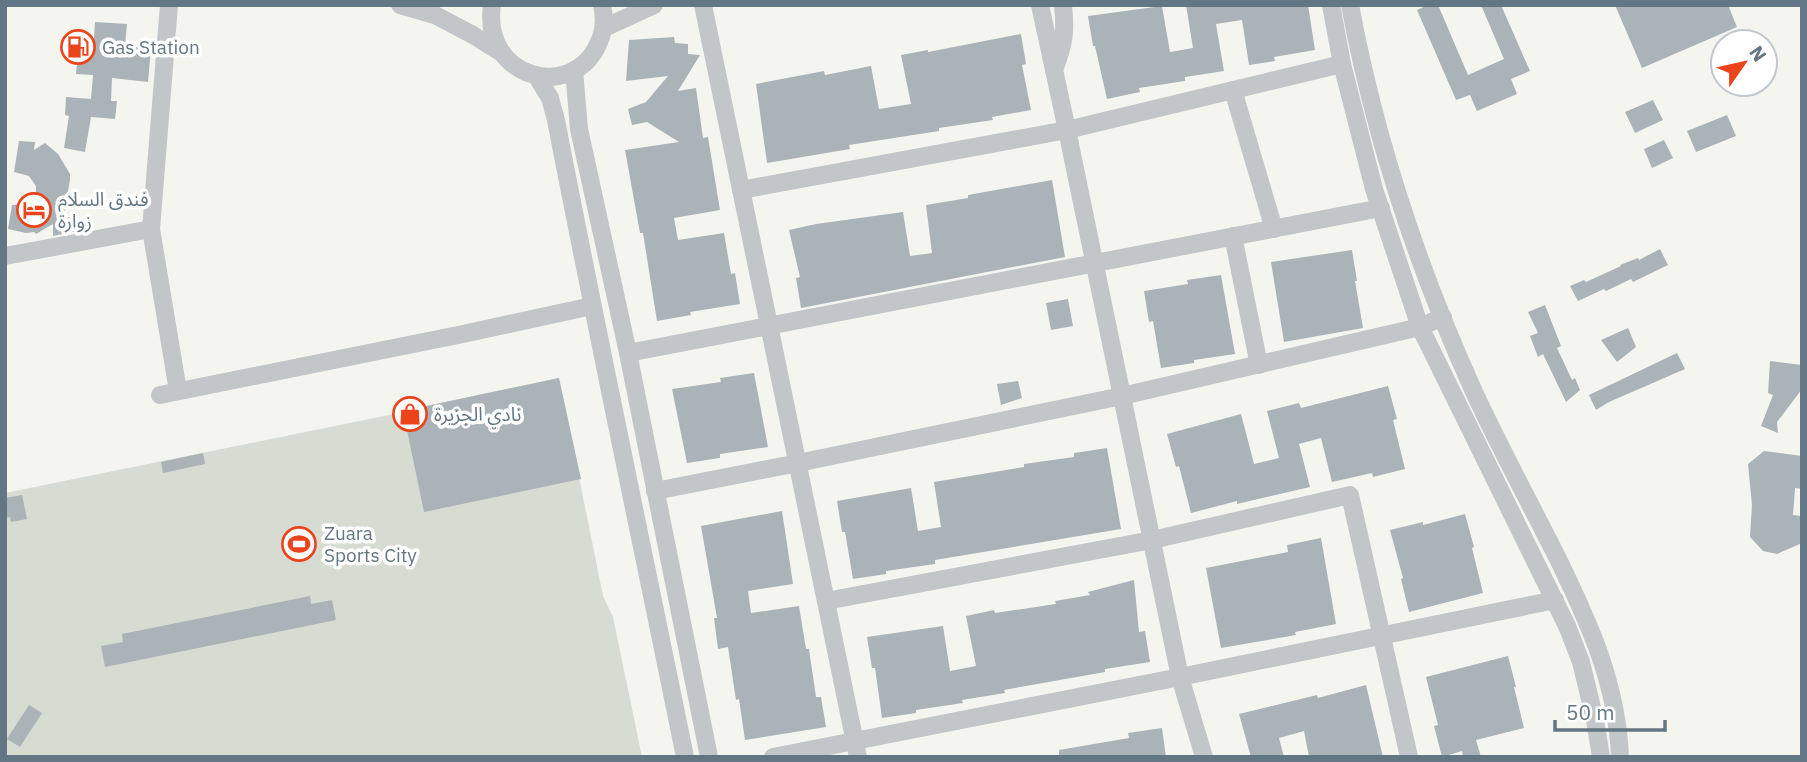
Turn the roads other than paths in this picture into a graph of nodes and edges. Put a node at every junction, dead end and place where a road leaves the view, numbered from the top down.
1 (169, 5) edge
2 (400, 5) edge
3 (492, 5) edge
4 (602, 5) edge
5 (654, 5) edge
6 (703, 5) edge
7 (1040, 5) edge
8 (1063, 5) edge
9 (1331, 5) edge
10 (1350, 5) edge
11 (604, 28) junction
12 (501, 53) junction
13 (1342, 64) junction
14 (574, 70) junction
15 (1054, 70) junction
16 (536, 75) junction
17 (1233, 90) junction
18 (1067, 130) junction
19 (741, 190) junction
20 (1381, 208) junction
21 (150, 229) junction
22 (1274, 229) junction
23 (1233, 236) junction
24 (5, 256) edge
25 (1094, 263) junction
26 (592, 306) junction
27 (1443, 317) junction
28 (769, 327) junction
29 (1420, 327) junction
30 (628, 353) junction
31 (1259, 365) junction
32 (178, 391) junction
33 (160, 395) dead end
34 (1122, 396) junction
35 (798, 463) junction
36 (655, 491) junction
37 (1152, 540) junction
38 (1555, 600) junction
39 (826, 601) junction
40 (1381, 636) junction
41 (1180, 677) junction
42 (856, 749) edge
43 (685, 757) edge
44 (709, 757) edge
45 (773, 757) edge
46 (1204, 757) edge
47 (1409, 757) edge
48 (1601, 757) edge
49 (1620, 757) edge

1 - 21 street
2 - 12 street
3 - 12 street
4 - 11 street
5 - 11 street
6 - 19 street
7 - 15 street
8 - 15 street
9 - 13 street
10 - 27 street
11 - 14 street
12 - 16 street
13 - 17 street
13 - 20 street
14 - 16 street
14 - 30 street
15 - 18 street
16 - 26 street
17 - 18 street
17 - 22 street
18 - 19 street
18 - 25 street
19 - 28 street
20 - 22 street
20 - 29 street
21 - 24 street
21 - 32 street
22 - 23 street
23 - 25 street
23 - 31 street
25 - 28 street
25 - 34 street
26 - 32 street
26 - 43 street
27 - 29 street
27 - 49 street
28 - 30 street
28 - 35 street
29 - 31 street
29 - 38 street
30 - 36 street
31 - 34 street
32 - 33 street
34 - 35 street
34 - 37 street
35 - 36 street
35 - 39 street
36 - 44 street
37 - 39 street
37 - 40 street
37 - 41 street
38 - 40 street
38 - 48 street
39 - 42 street
40 - 41 street
40 - 47 street
41 - 42 street
41 - 46 street
42 - 45 street

